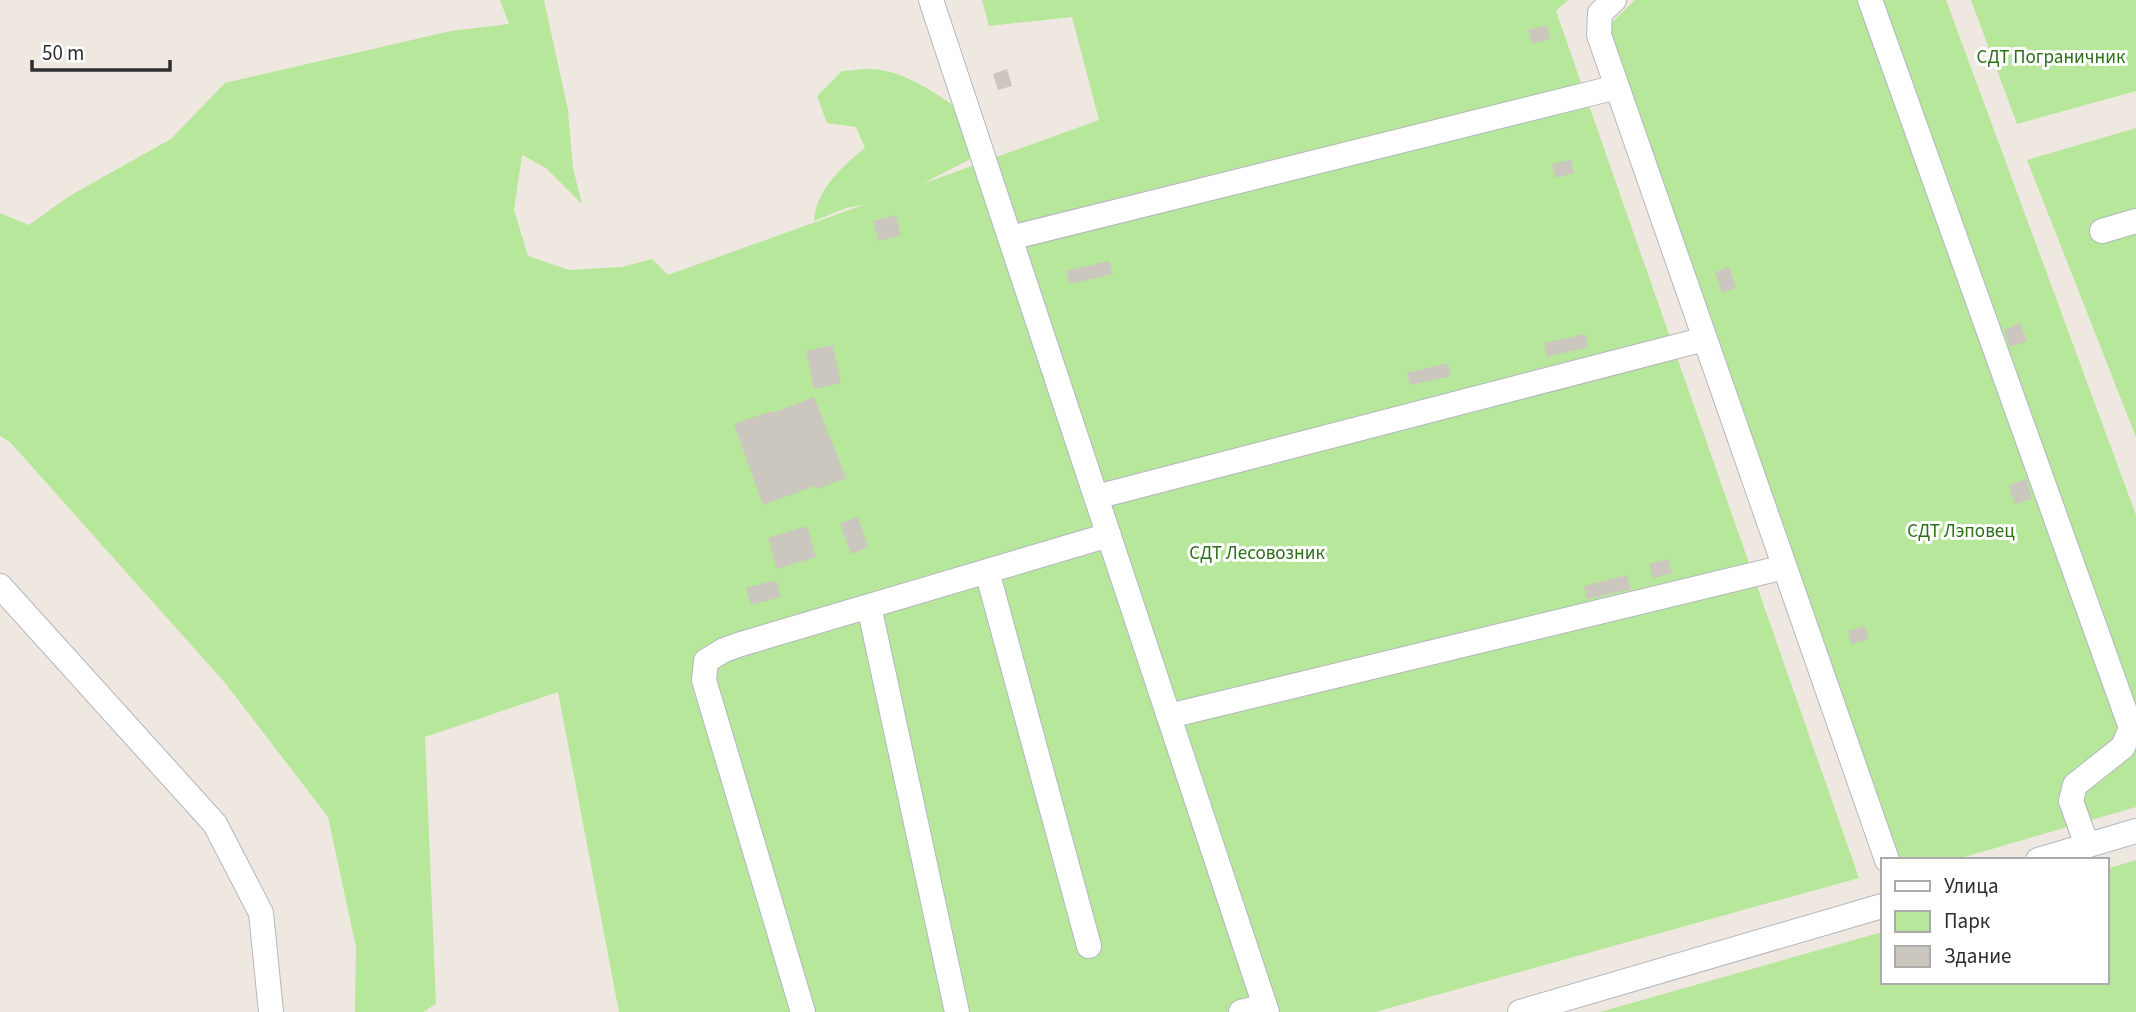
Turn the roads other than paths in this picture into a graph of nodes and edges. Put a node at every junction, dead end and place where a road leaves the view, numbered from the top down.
1 (931, 0) edge
2 (1614, 0) edge
3 (1870, 0) edge
4 (1617, 87) junction
5 (2136, 221) edge
6 (2102, 231) dead end
7 (1010, 238) junction
8 (1705, 339) junction
9 (1096, 497) junction
10 (1109, 535) junction
11 (1784, 567) junction
12 (987, 571) junction
13 (0, 586) edge
14 (869, 606) junction
15 (1169, 716) junction
16 (2136, 831) edge
17 (2087, 845) junction
18 (1886, 858) edge
19 (2045, 858) edge
20 (1881, 906) edge
21 (1089, 946) dead end
22 (1258, 1010) edge
23 (271, 1012) edge
24 (803, 1012) edge
25 (957, 1012) edge
26 (1520, 1012) edge

1 - 7 street
2 - 4 street
3 - 17 street
4 - 7 street
4 - 8 street
5 - 6 street
7 - 9 street
8 - 9 street
8 - 11 street
9 - 10 street
10 - 12 street
10 - 15 street
11 - 15 street
11 - 18 street
12 - 14 street
12 - 21 street
13 - 23 street
14 - 24 street
14 - 25 street
15 - 22 street
16 - 17 street
17 - 19 street
20 - 26 street

